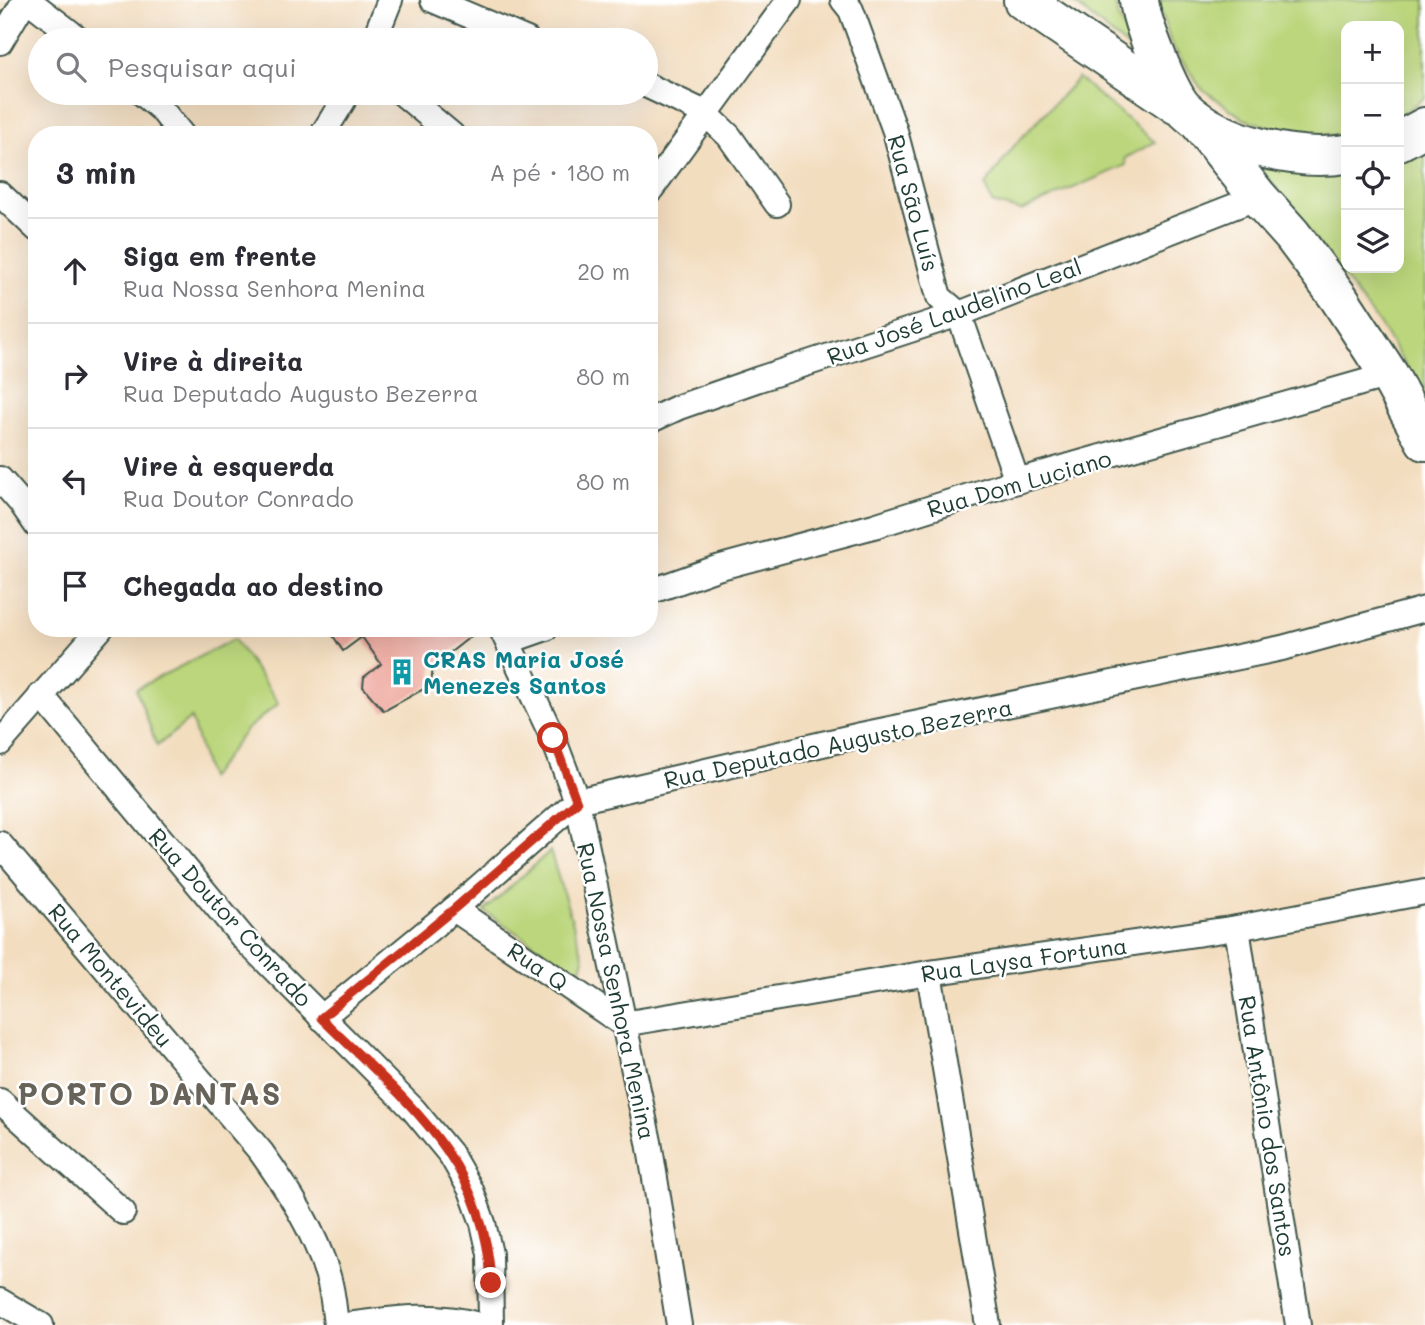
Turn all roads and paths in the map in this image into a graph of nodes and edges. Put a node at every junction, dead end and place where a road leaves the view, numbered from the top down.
1 (27, 0) edge
2 (390, 0) edge
3 (433, 0) edge
4 (789, 0) edge
5 (843, 0) edge
6 (1023, 0) edge
7 (1139, 0) edge
8 (64, 28) edge
9 (379, 28) edge
10 (499, 28) edge
11 (0, 42) edge
12 (658, 91) edge
13 (156, 105) edge
14 (341, 105) edge
15 (416, 105) edge
16 (705, 113) junction
17 (1189, 113) junction
18 (175, 126) edge
19 (328, 126) edge
20 (441, 126) edge
21 (1425, 127) edge
22 (1404, 138) edge
23 (1341, 154) edge
24 (658, 179) edge
25 (0, 194) edge
26 (1258, 197) junction
27 (778, 204) dead end
28 (28, 220) edge
29 (959, 314) junction
30 (1389, 376) junction
31 (658, 417) edge
32 (1425, 441) edge
33 (0, 479) edge
34 (1017, 481) junction
35 (28, 495) edge
36 (658, 589) edge
37 (1425, 609) edge
38 (93, 637) edge
39 (506, 637) edge
40 (41, 695) junction
41 (0, 743) edge
42 (577, 802) junction
43 (0, 844) edge
44 (1425, 892) edge
45 (454, 909) junction
46 (1237, 928) junction
47 (929, 973) junction
48 (321, 1018) junction
49 (622, 1024) junction
50 (0, 1101) edge
51 (123, 1212) dead end
52 (0, 1301) edge
53 (41, 1325) edge
54 (336, 1325) edge
55 (348, 1325) edge
56 (479, 1325) edge
57 (491, 1325) edge
58 (679, 1325) edge
59 (988, 1325) edge
60 (1298, 1325) edge

1 - 8 street
1 - 11 street
2 - 9 street
3 - 10 street
4 - 16 street
5 - 29 street, Rua São Luís
6 - 17 main road
7 - 17 main road
12 - 16 street
13 - 18 street
14 - 19 street
15 - 20 street
16 - 24 street
16 - 27 street
17 - 23 main road
17 - 26 main road
21 - 22 main road
25 - 28 street
26 - 29 street, Rua José Laudelino Leal
26 - 30 main road
29 - 31 street, Rua José Laudelino Leal
29 - 34 street, Rua São Luís
30 - 32 main road
30 - 34 street, Rua Dom Luciano
33 - 35 street
34 - 36 street, Rua Dom Luciano
37 - 42 street, Rua Deputado Augusto Bezerra
38 - 40 street
39 - 42 street, Rua Nossa Senhora Menina
40 - 41 street
40 - 48 street, Rua Doutor Conrado
42 - 45 street, Rua Deputado Augusto Bezerra
42 - 49 street, Rua Nossa Senhora Menina
43 - 54 street, Rua Montevideu
44 - 46 street, Rua Laysa Fortuna
45 - 48 street, Rua Deputado Augusto Bezerra
45 - 49 street, Rua Q
46 - 47 street, Rua Laysa Fortuna
46 - 60 street, Rua Antônio dos Santos
47 - 49 street, Rua Laysa Fortuna
47 - 59 street
48 - 57 street, Rua Doutor Conrado
49 - 58 street, Rua Nossa Senhora Menina
50 - 51 street
52 - 53 street
55 - 56 street

